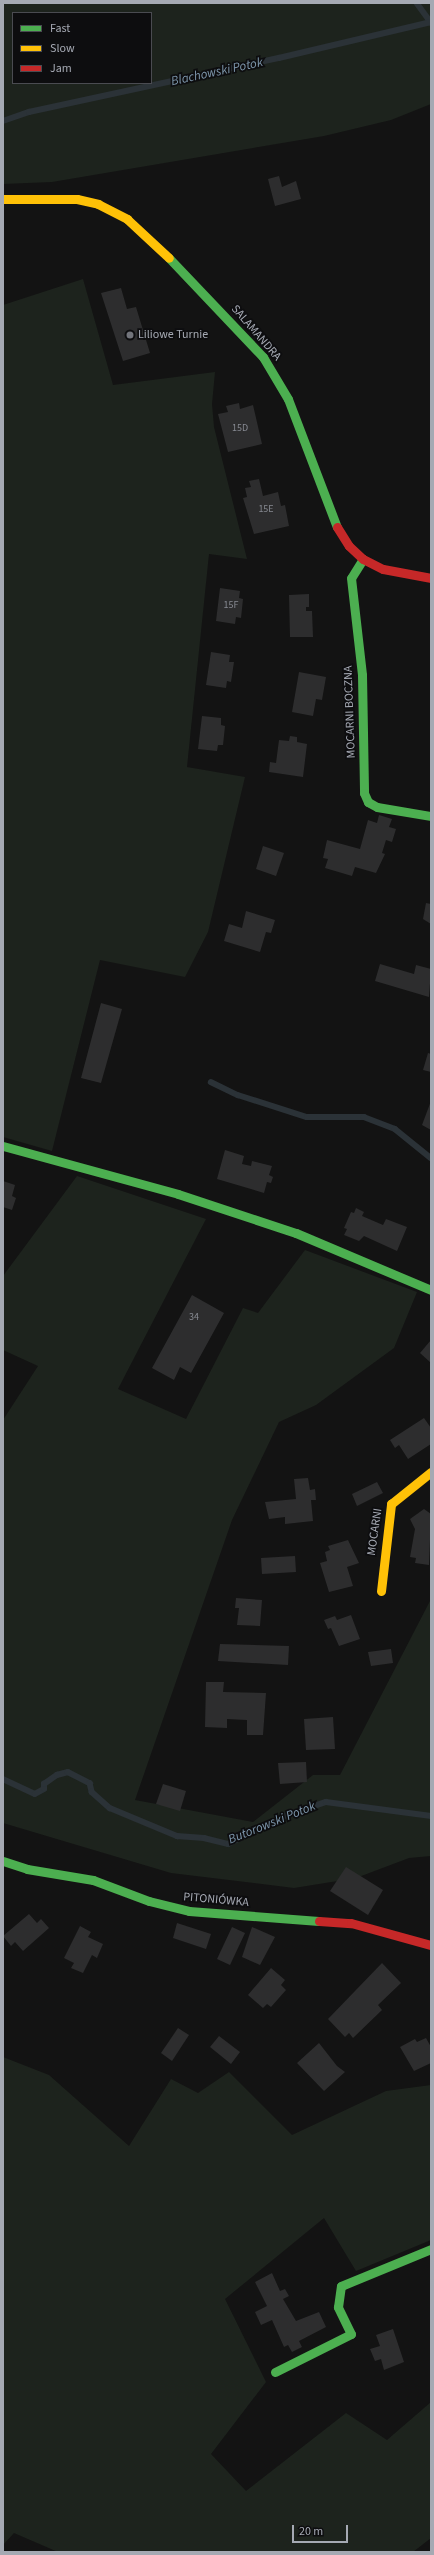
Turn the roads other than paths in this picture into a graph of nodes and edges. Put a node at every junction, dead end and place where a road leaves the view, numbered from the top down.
1 (3, 199) edge
2 (363, 559) junction
3 (431, 578) edge
4 (431, 816) edge
5 (3, 1146) edge
6 (431, 1290) edge
7 (431, 1472) edge
8 (380, 1591) dead end
9 (3, 1861) edge
10 (431, 1945) edge
11 (431, 2249) edge
12 (275, 2372) dead end

1 - 2 street, SALAMANDRA
2 - 3 street, SALAMANDRA
2 - 4 street, MOCARNI BOCZNA
5 - 6 street
7 - 8 street, MOCARNI
9 - 10 street, PITONIÓWKA
11 - 12 street

